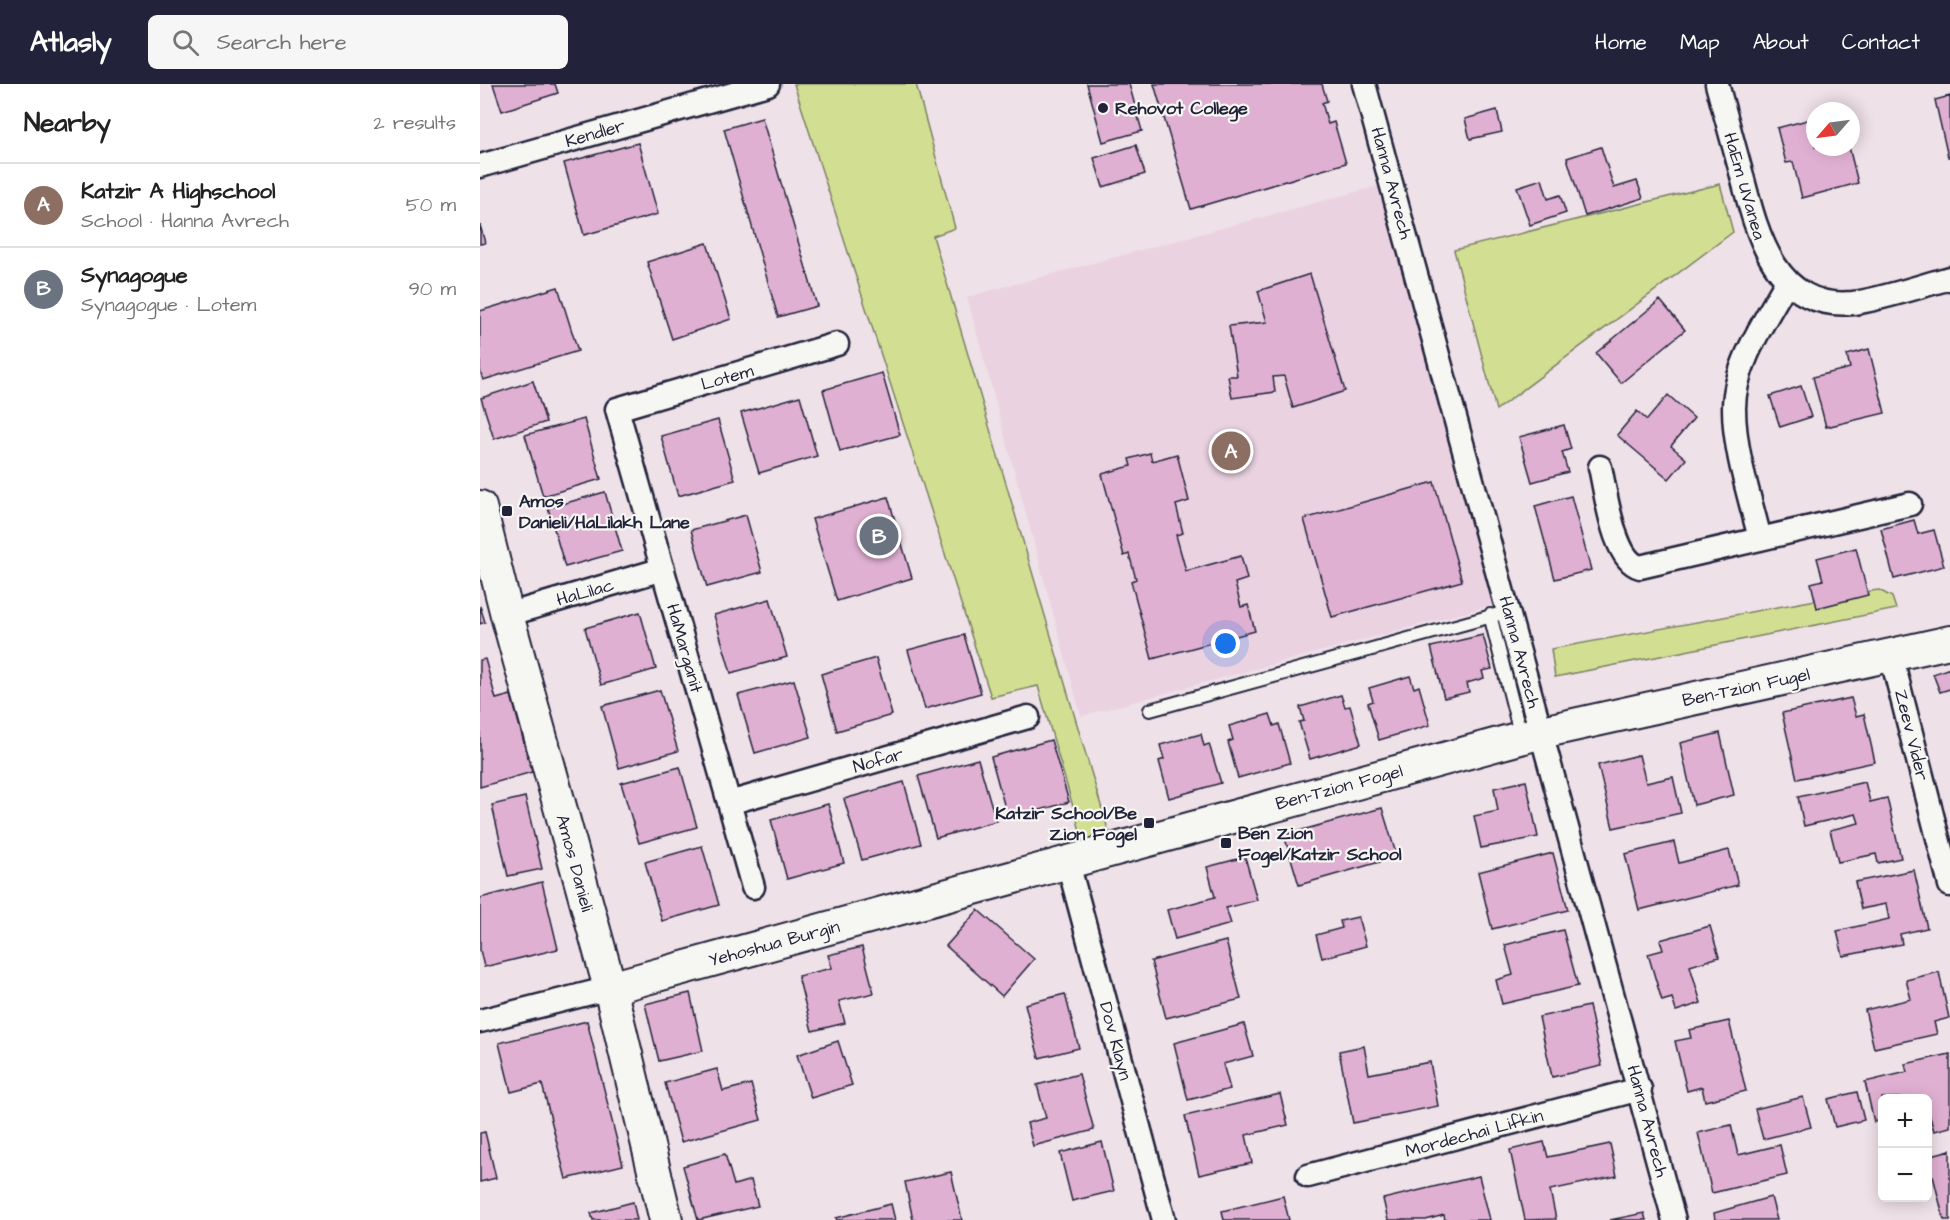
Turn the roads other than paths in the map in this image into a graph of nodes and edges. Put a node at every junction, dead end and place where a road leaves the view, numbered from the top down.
1 (768, 84) edge
2 (1364, 84) edge
3 (1717, 84) edge
4 (708, 92) edge
5 (480, 166) edge
6 (1950, 278) edge
7 (1787, 281) junction
8 (837, 344) dead end
9 (617, 409) joint
10 (1600, 467) dead end
11 (1910, 504) dead end
12 (480, 507) edge
13 (1760, 539) junction
14 (663, 569) junction
15 (1500, 613) junction
16 (507, 615) junction
17 (1950, 642) edge
18 (1891, 655) junction
19 (1150, 710) dead end
20 (1028, 717) dead end
21 (1532, 735) junction
22 (729, 803) junction
23 (1068, 863) junction
24 (1950, 885) edge
25 (753, 887) dead end
26 (610, 988) junction
27 (480, 1021) edge
28 (1640, 1089) junction
29 (1308, 1176) dead end
30 (666, 1220) edge
31 (1164, 1220) edge
32 (1674, 1220) edge

1 - 4 street, Kendler
2 - 15 street, Hanna Avrech
3 - 7 street, HaEm UVanea
4 - 5 street, Kendler
6 - 7 street, HaEm UVanea
7 - 13 street
8 - 9 street, Lotem
9 - 14 street, HaMarganit
10 - 13 street
11 - 13 street
12 - 16 street, Amos Danieli
14 - 16 street, HaLilac
14 - 22 street, HaMarganit
15 - 19 lane
15 - 21 street, Hanna Avrech
16 - 26 street, Amos Danieli
17 - 18 street, Ben-Tzion Fugel
18 - 21 street, Ben-Tzion Fugel
18 - 24 street, Zeev Vider
20 - 22 street, Nofar
21 - 23 street, Ben-Tzion Fogel
21 - 28 street, Hanna Avrech
22 - 25 street, HaMarganit
23 - 26 street, Yehoshua Burgin
23 - 31 street, Dov Klayn
26 - 27 street, Yehoshua Burgin
26 - 30 street, Amos Danieli
28 - 29 street, Mordechai Lifkin
28 - 32 street, Hanna Avrech

